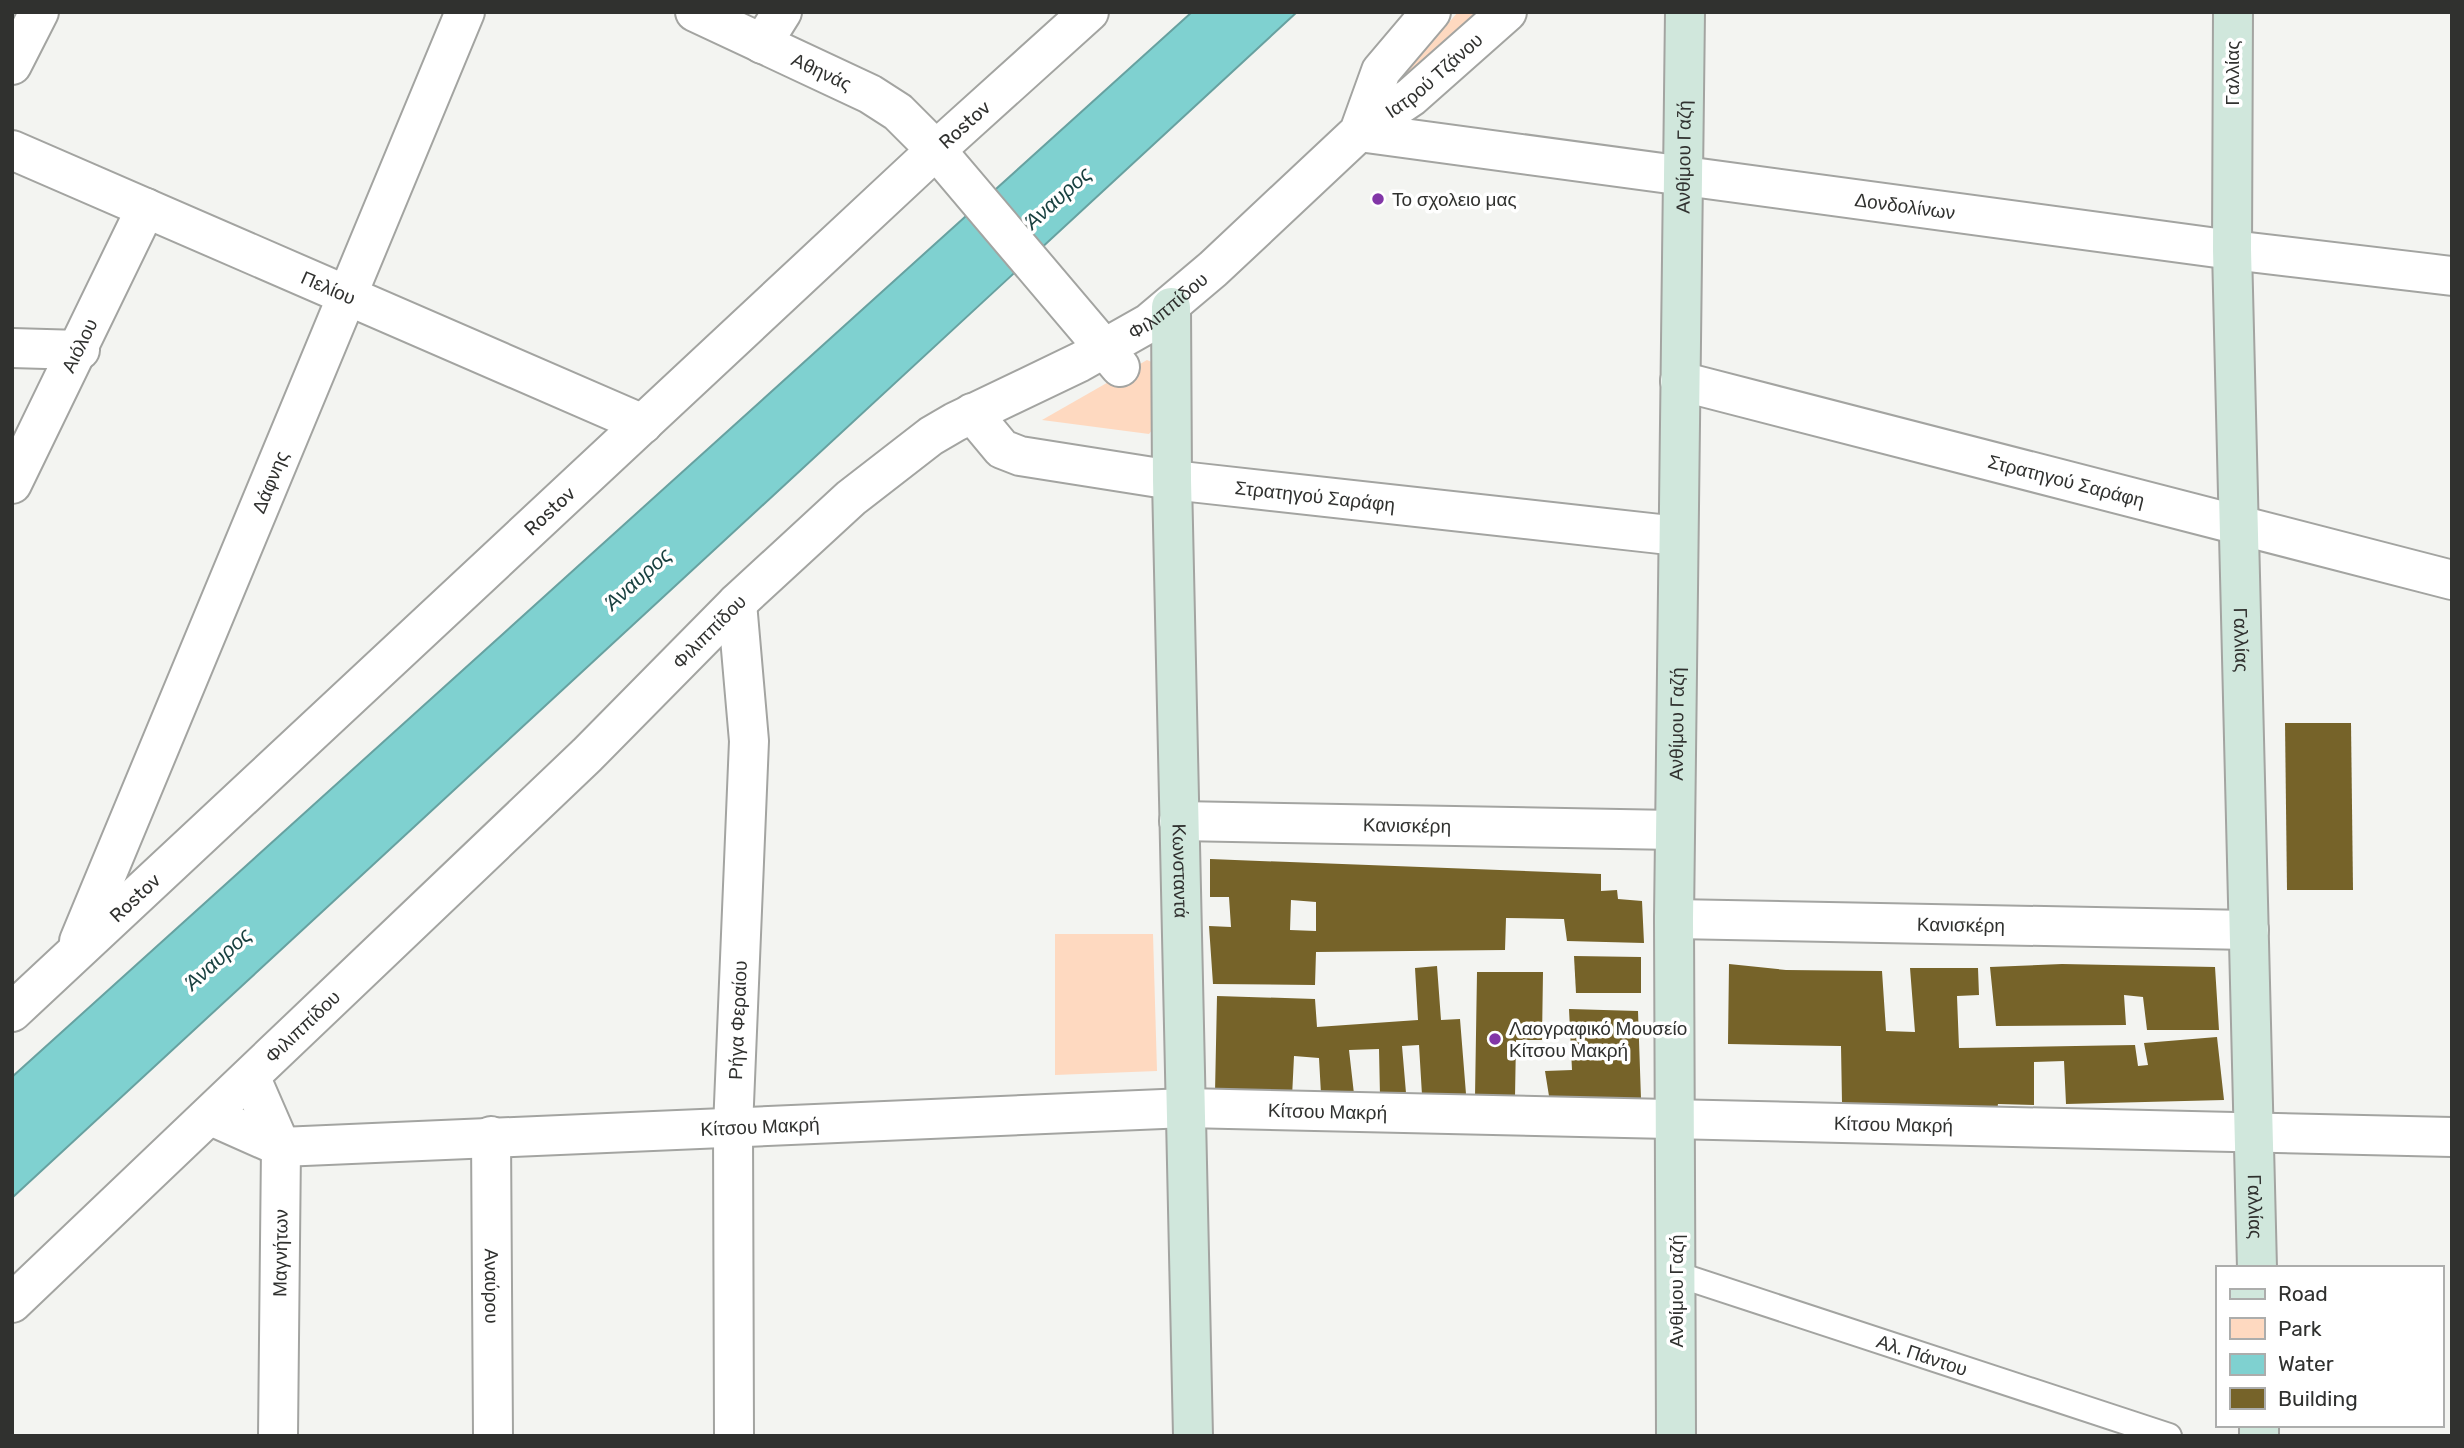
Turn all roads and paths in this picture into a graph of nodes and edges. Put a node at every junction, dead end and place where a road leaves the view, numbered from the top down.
1 (39, 12) edge
2 (465, 12) edge
3 (695, 12) edge
4 (782, 12) edge
5 (1089, 12) edge
6 (1432, 12) edge
7 (1507, 12) edge
8 (1685, 12) edge
9 (2233, 12) edge
10 (762, 44) junction
11 (12, 65) edge
12 (1359, 132) junction
13 (12, 150) edge
14 (936, 150) junction
15 (1684, 175) junction
16 (146, 208) junction
17 (2232, 250) junction
18 (2452, 276) edge
19 (348, 294) junction
20 (1171, 307) junction
21 (12, 348) edge
22 (80, 350) junction
23 (1111, 358) junction
24 (1680, 381) junction
25 (972, 413) junction
26 (643, 424) junction
27 (1172, 480) junction
28 (12, 484) edge
29 (2237, 527) junction
30 (1678, 536) junction
31 (2452, 580) edge
32 (737, 603) junction
33 (1179, 821) junction
34 (1675, 830) junction
35 (1674, 919) junction
36 (2249, 930) junction
37 (74, 953) junction
38 (21, 991) edge
39 (251, 1078) junction
40 (1186, 1108) junction
41 (211, 1116) junction
42 (1675, 1120) junction
43 (733, 1128) junction
44 (2255, 1134) junction
45 (491, 1136) junction
46 (2452, 1137) edge
47 (281, 1147) junction
48 (2257, 1266) edge
49 (1676, 1274) junction
50 (12, 1303) edge
51 (278, 1436) edge
52 (493, 1436) edge
53 (734, 1436) edge
54 (1193, 1436) edge
55 (1676, 1436) edge
56 (2169, 1436) edge

1 - 11 street
2 - 19 street, Δάφνης
3 - 10 street, Αθηνάς
4 - 10 street
5 - 14 street, Rostov
6 - 12 street, Φιλιππίδου
7 - 12 street, Ιατρού Τζάνου
8 - 15 street, Ανθίμου Γαζή
9 - 17 street, Γαλλίας
10 - 14 street, Αθηνάς
12 - 15 street, Δονδολίνων
12 - 20 street, Φιλιππίδου
13 - 16 street, Πελίου
14 - 23 street, Αθηνάς
14 - 26 street, Rostov
15 - 17 street, Δονδολίνων
15 - 24 street, Ανθίμου Γαζή
16 - 19 street, Πελίου
16 - 22 street, Αιόλου
17 - 18 street, Δονδολίνων
17 - 29 street, Γαλλίας
19 - 26 street, Πελίου
19 - 37 street, Δάφνης
20 - 23 street, Φιλιππίδου
20 - 27 street, Κωνσταντά
21 - 22 street
22 - 28 street, Αιόλου
23 - 25 street, Φιλιππίδου
24 - 29 street, Στρατηγού Σαράφη
24 - 30 street, Ανθίμου Γαζή
25 - 27 street, Στρατηγού Σαράφη
25 - 32 street, Φιλιππίδου
26 - 37 street, Rostov
27 - 30 street, Στρατηγού Σαράφη
27 - 33 street, Κωνσταντά
29 - 31 street, Στρατηγού Σαράφη
29 - 36 street, Γαλλίας
30 - 34 street, Ανθίμου Γαζή
32 - 39 street, Φιλιππίδου
32 - 43 street, Ρήγα Φεραίου
33 - 34 street, Κανισκέρη
33 - 40 street, Κωνσταντά
34 - 35 street, Ανθίμου Γαζή
35 - 36 street, Κανισκέρη
35 - 42 street, Ανθίμου Γαζή
36 - 44 street, Γαλλίας
37 - 38 street, Rostov
39 - 41 street, Φιλιππίδου
39 - 47 street, Μαγνήτων
40 - 42 street, Κίτσου Μακρή
40 - 43 street, Κίτσου Μακρή
40 - 54 street, Κωνσταντά
41 - 47 street, Κίτσου Μακρή
41 - 50 street, Φιλιππίδου
42 - 44 street, Κίτσου Μακρή
42 - 49 street, Ανθίμου Γαζή
43 - 45 street, Κίτσου Μακρή
43 - 53 street, Ρήγα Φεραίου
44 - 46 street, Κίτσου Μακρή
44 - 48 street, Γαλλίας
45 - 47 street, Κίτσου Μακρή
45 - 52 street, Αναύρου
47 - 51 street, Μαγνήτων
49 - 55 street, Ανθίμου Γαζή
49 - 56 lane, Αλ. Πάντου

